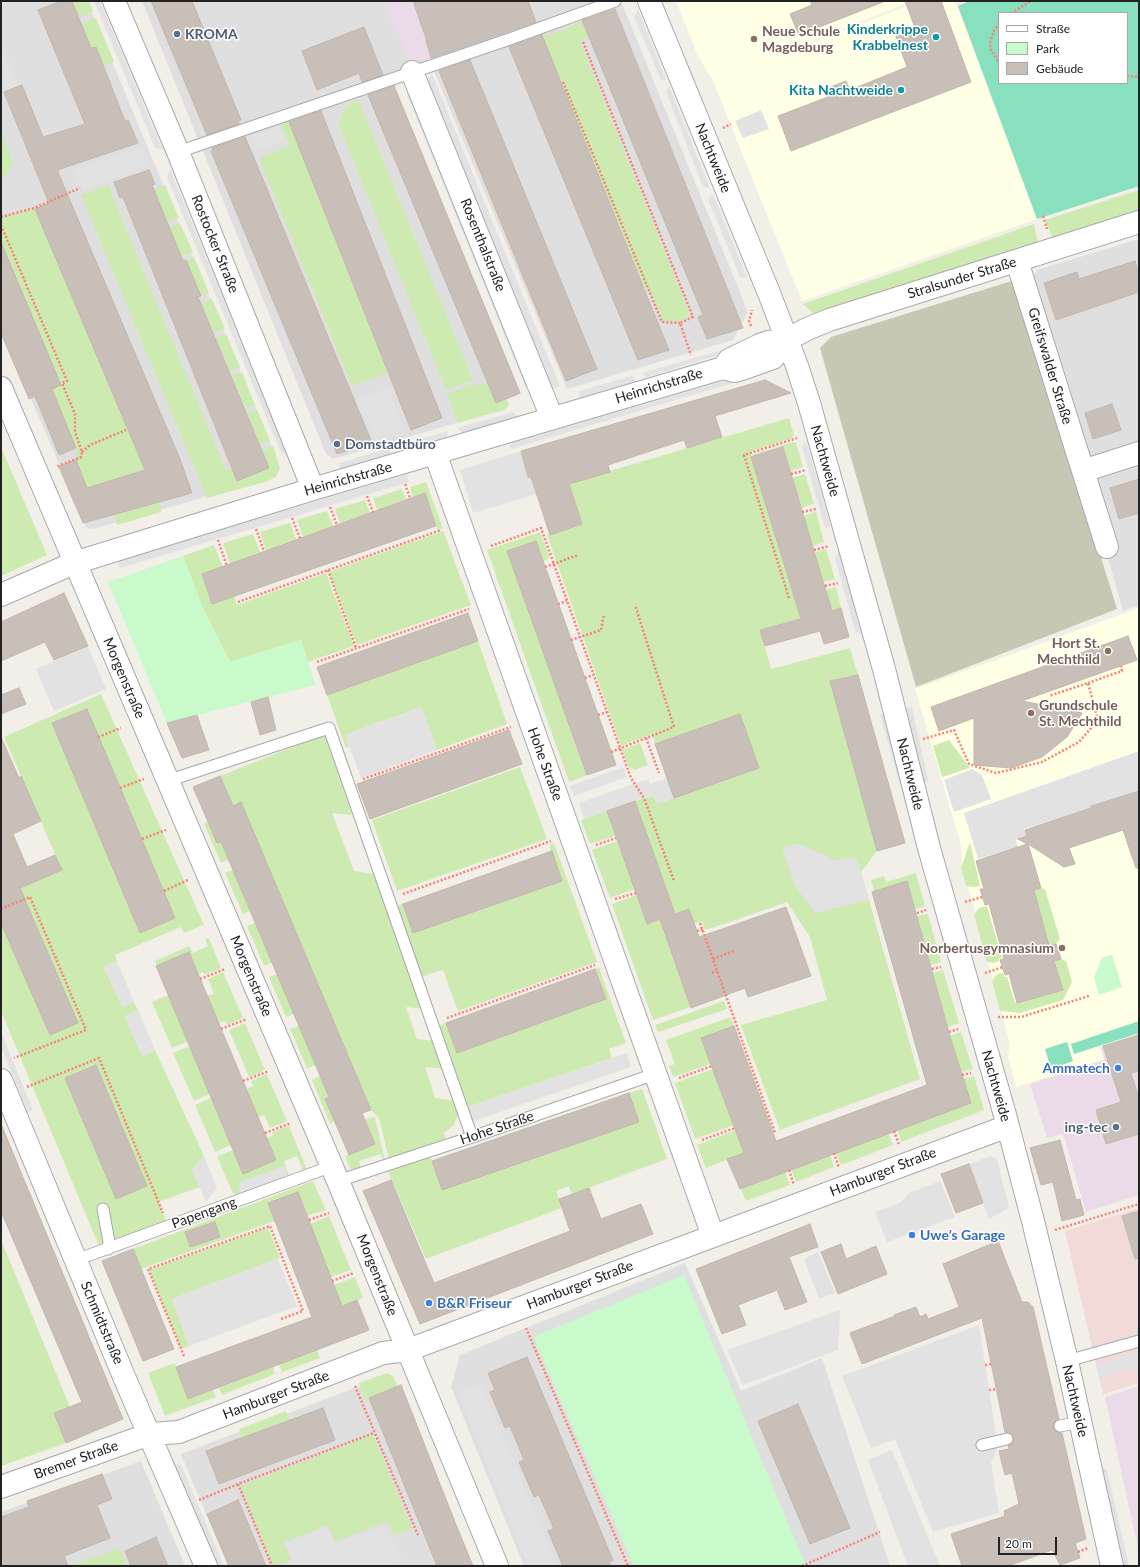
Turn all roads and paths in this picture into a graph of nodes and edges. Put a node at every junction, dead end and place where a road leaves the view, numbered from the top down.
1 (114, 1) edge
2 (615, 1) edge
3 (649, 1) edge
4 (1031, 1) edge
5 (1014, 12) edge
6 (998, 25) edge
7 (583, 42) dead end
8 (998, 60) edge
9 (412, 72) junction
10 (1128, 76) edge
11 (1139, 77) edge
12 (563, 82) dead end
13 (731, 124) dead end
14 (722, 128) dead end
15 (178, 152) junction
16 (80, 188) dead end
17 (1, 217) edge
18 (1139, 222) edge
19 (1, 225) edge
20 (1017, 261) junction
21 (680, 323) junction
22 (787, 340) junction
23 (691, 355) dead end
24 (1, 388) edge
25 (552, 418) junction
26 (126, 430) dead end
27 (797, 438) dead end
28 (82, 452) junction
29 (435, 453) junction
30 (1139, 453) edge
31 (52, 468) dead end
32 (806, 470) dead end
33 (1083, 471) junction
34 (791, 474) dead end
35 (405, 484) dead end
36 (313, 489) junction
37 (367, 496) dead end
38 (410, 498) dead end
39 (330, 507) dead end
40 (816, 509) dead end
41 (373, 512) dead end
42 (802, 512) dead end
43 (292, 518) dead end
44 (211, 520) junction
45 (337, 525) dead end
46 (445, 528) dead end
47 (256, 529) dead end
48 (300, 538) dead end
49 (490, 546) dead end
50 (827, 546) dead end
51 (1107, 547) dead end
52 (814, 550) dead end
53 (264, 551) dead end
54 (578, 555) dead end
55 (74, 563) junction
56 (554, 564) junction
57 (227, 566) dead end
58 (545, 567) dead end
59 (328, 570) junction
60 (838, 583) dead end
61 (825, 586) dead end
62 (1, 595) edge
63 (789, 598) dead end
64 (567, 601) junction
65 (238, 602) dead end
66 (558, 604) dead end
67 (635, 604) dead end
68 (475, 606) dead end
69 (604, 614) dead end
70 (580, 638) junction
71 (378, 640) junction
72 (571, 640) dead end
73 (379, 644) dead end
74 (356, 648) junction
75 (341, 653) junction
76 (343, 657) dead end
77 (317, 662) dead end
78 (1121, 666) dead end
79 (594, 675) junction
80 (585, 678) dead end
81 (1088, 683) junction
82 (1049, 696) dead end
83 (607, 712) junction
84 (598, 715) dead end
85 (515, 725) dead end
86 (121, 728) dead end
87 (98, 737) dead end
88 (646, 738) junction
89 (923, 739) dead end
90 (620, 748) junction
91 (611, 752) dead end
92 (659, 773) dead end
93 (144, 779) dead end
94 (167, 781) junction
95 (348, 784) junction
96 (120, 788) dead end
97 (166, 830) dead end
98 (616, 838) dead end
99 (142, 839) dead end
100 (557, 839) dead end
101 (595, 846) dead end
102 (188, 880) dead end
103 (674, 882) dead end
104 (164, 890) dead end
105 (636, 893) dead end
106 (982, 897) dead end
107 (388, 899) junction
108 (614, 900) dead end
109 (964, 902) dead end
110 (1, 909) edge
111 (700, 923) dead end
112 (42, 926) junction
113 (37, 927) dead end
114 (703, 929) junction
115 (697, 931) dead end
116 (734, 951) dead end
117 (713, 959) junction
118 (601, 963) dead end
119 (60, 967) junction
120 (1003, 967) dead end
121 (55, 969) dead end
122 (225, 969) dead end
123 (577, 971) junction
124 (717, 971) junction
125 (712, 973) dead end
126 (984, 973) dead end
127 (578, 975) dead end
128 (200, 979) dead end
129 (540, 984) junction
130 (541, 988) dead end
131 (1088, 996) dead end
132 (503, 998) junction
133 (504, 1002) dead end
134 (77, 1008) junction
135 (72, 1010) dead end
136 (466, 1011) junction
137 (467, 1016) dead end
138 (995, 1017) dead end
139 (247, 1019) dead end
140 (432, 1023) junction
141 (221, 1029) dead end
142 (14, 1058) dead end
143 (712, 1066) dead end
144 (269, 1071) dead end
145 (655, 1074) junction
146 (678, 1079) dead end
147 (1, 1080) edge
148 (243, 1082) dead end
149 (110, 1085) junction
150 (27, 1087) dead end
151 (105, 1087) dead end
152 (291, 1123) dead end
153 (1008, 1126) junction
154 (735, 1128) dead end
155 (128, 1129) junction
156 (124, 1131) dead end
157 (894, 1131) dead end
158 (265, 1133) dead end
159 (775, 1133) dead end
160 (472, 1137) junction
161 (700, 1141) dead end
162 (899, 1145) dead end
163 (834, 1153) dead end
164 (839, 1168) dead end
165 (789, 1170) dead end
166 (146, 1172) junction
167 (335, 1173) junction
168 (141, 1174) dead end
169 (795, 1186) dead end
170 (1139, 1204) edge
171 (103, 1209) dead end
172 (330, 1212) dead end
173 (309, 1220) dead end
174 (168, 1226) junction
175 (1050, 1232) dead end
176 (713, 1236) junction
177 (108, 1249) junction
178 (76, 1260) junction
179 (356, 1272) dead end
180 (332, 1281) dead end
181 (281, 1319) dead end
182 (524, 1324) dead end
183 (1139, 1341) edge
184 (408, 1350) junction
185 (184, 1356) dead end
186 (1066, 1361) junction
187 (991, 1364) dead end
188 (985, 1365) dead end
189 (353, 1382) dead end
190 (996, 1389) dead end
191 (989, 1390) dead end
192 (374, 1433) junction
193 (150, 1434) junction
194 (1007, 1439) dead end
195 (982, 1445) dead end
196 (238, 1484) junction
197 (1, 1487) edge
198 (198, 1500) dead end
199 (880, 1532) dead end
200 (418, 1535) dead end
201 (206, 1566) edge
202 (272, 1566) edge
203 (498, 1566) edge
204 (628, 1566) edge
205 (802, 1566) edge
206 (1112, 1566) edge

1 - 15 street, Rostocker Straße
2 - 9 lane
3 - 22 street, Nachtweide
4 - 5 path
6 - 8 path
7 - 21 path
9 - 15 lane
9 - 25 street, Rosenthalstraße
10 - 11 path
12 - 21 path
13 - 14 path
15 - 36 street, Rostocker Straße
16 - 17 path
18 - 20 street, Stralsunder Straße
19 - 28 path
20 - 22 street, Stralsunder Straße
20 - 33 street, Greifswalder Straße
21 - 23 path
22 - 25 street, Heinrichstraße
22 - 153 street, Nachtweide
24 - 55 street, Morgenstraße
25 - 29 street, Heinrichstraße
26 - 28 path
27 - 63 path
28 - 31 path
29 - 36 street, Heinrichstraße
29 - 145 street, Hohe Straße
30 - 33 street
32 - 34 path
33 - 51 street, Greifswalder Straße
35 - 38 path
36 - 44 street, Heinrichstraße
37 - 41 path
39 - 45 path
40 - 42 path
43 - 48 path
44 - 55 street, Heinrichstraße
44 - 57 path
46 - 59 path
47 - 53 path
49 - 56 path
50 - 52 path
54 - 56 path
55 - 62 street, Heinrichstraße
55 - 94 street, Morgenstraße
56 - 58 path
56 - 64 path
59 - 65 path
59 - 74 path
60 - 61 path
64 - 66 path
64 - 70 path
67 - 88 path
68 - 71 path
69 - 70 path
70 - 72 path
70 - 79 path
71 - 73 path
71 - 74 path
74 - 75 path
75 - 76 path
75 - 77 path
78 - 81 path
79 - 80 path
79 - 83 path
81 - 82 path
81 - 89 path
83 - 84 path
83 - 90 path
85 - 95 path
86 - 87 path
88 - 90 path
88 - 92 path
90 - 91 path
90 - 103 path
93 - 96 path
94 - 95 lane
94 - 167 street, Morgenstraße
95 - 107 lane
97 - 99 path
98 - 101 path
100 - 107 path
102 - 104 path
105 - 108 path
106 - 109 path
107 - 140 lane
110 - 112 path
111 - 114 path
112 - 113 path
112 - 119 path
114 - 115 path
114 - 117 path
116 - 117 path
117 - 124 path
118 - 123 path
119 - 121 path
119 - 134 path
120 - 126 path
122 - 128 path
123 - 127 path
123 - 129 path
124 - 125 path
124 - 159 path
129 - 130 path
129 - 132 path
131 - 138 path
132 - 133 path
132 - 136 path
134 - 135 path
134 - 142 path
136 - 137 path
136 - 140 path
139 - 141 path
140 - 160 lane
143 - 146 path
144 - 148 path
145 - 160 lane, Hohe Straße
145 - 176 street, Hohe Straße
147 - 178 street, Schmidtstraße
149 - 150 path
149 - 151 path
149 - 155 path
152 - 158 path
153 - 176 street, Hamburger Straße
153 - 186 street, Nachtweide
154 - 161 path
155 - 156 path
155 - 166 path
157 - 162 path
160 - 167 lane, Hohe Straße
163 - 164 path
165 - 169 path
166 - 168 path
166 - 174 path
167 - 174 lane, Papengang
167 - 184 street, Morgenstraße
170 - 175 path
171 - 177 lane
172 - 173 path
174 - 177 lane, Papengang
176 - 184 street, Hamburger Straße
177 - 178 lane, Papengang
178 - 193 street, Schmidtstraße
179 - 180 path
181 - 185 path
182 - 204 path
183 - 186 lane
184 - 193 street, Hamburger Straße
184 - 203 street, Morgenstraße
186 - 206 street, Nachtweide
187 - 188 path
189 - 192 path
190 - 191 path
192 - 196 path
192 - 200 path
193 - 197 street, Bremer Straße
193 - 201 street, Schmidtstraße
194 - 195 lane
196 - 198 path
196 - 202 path
199 - 205 path

